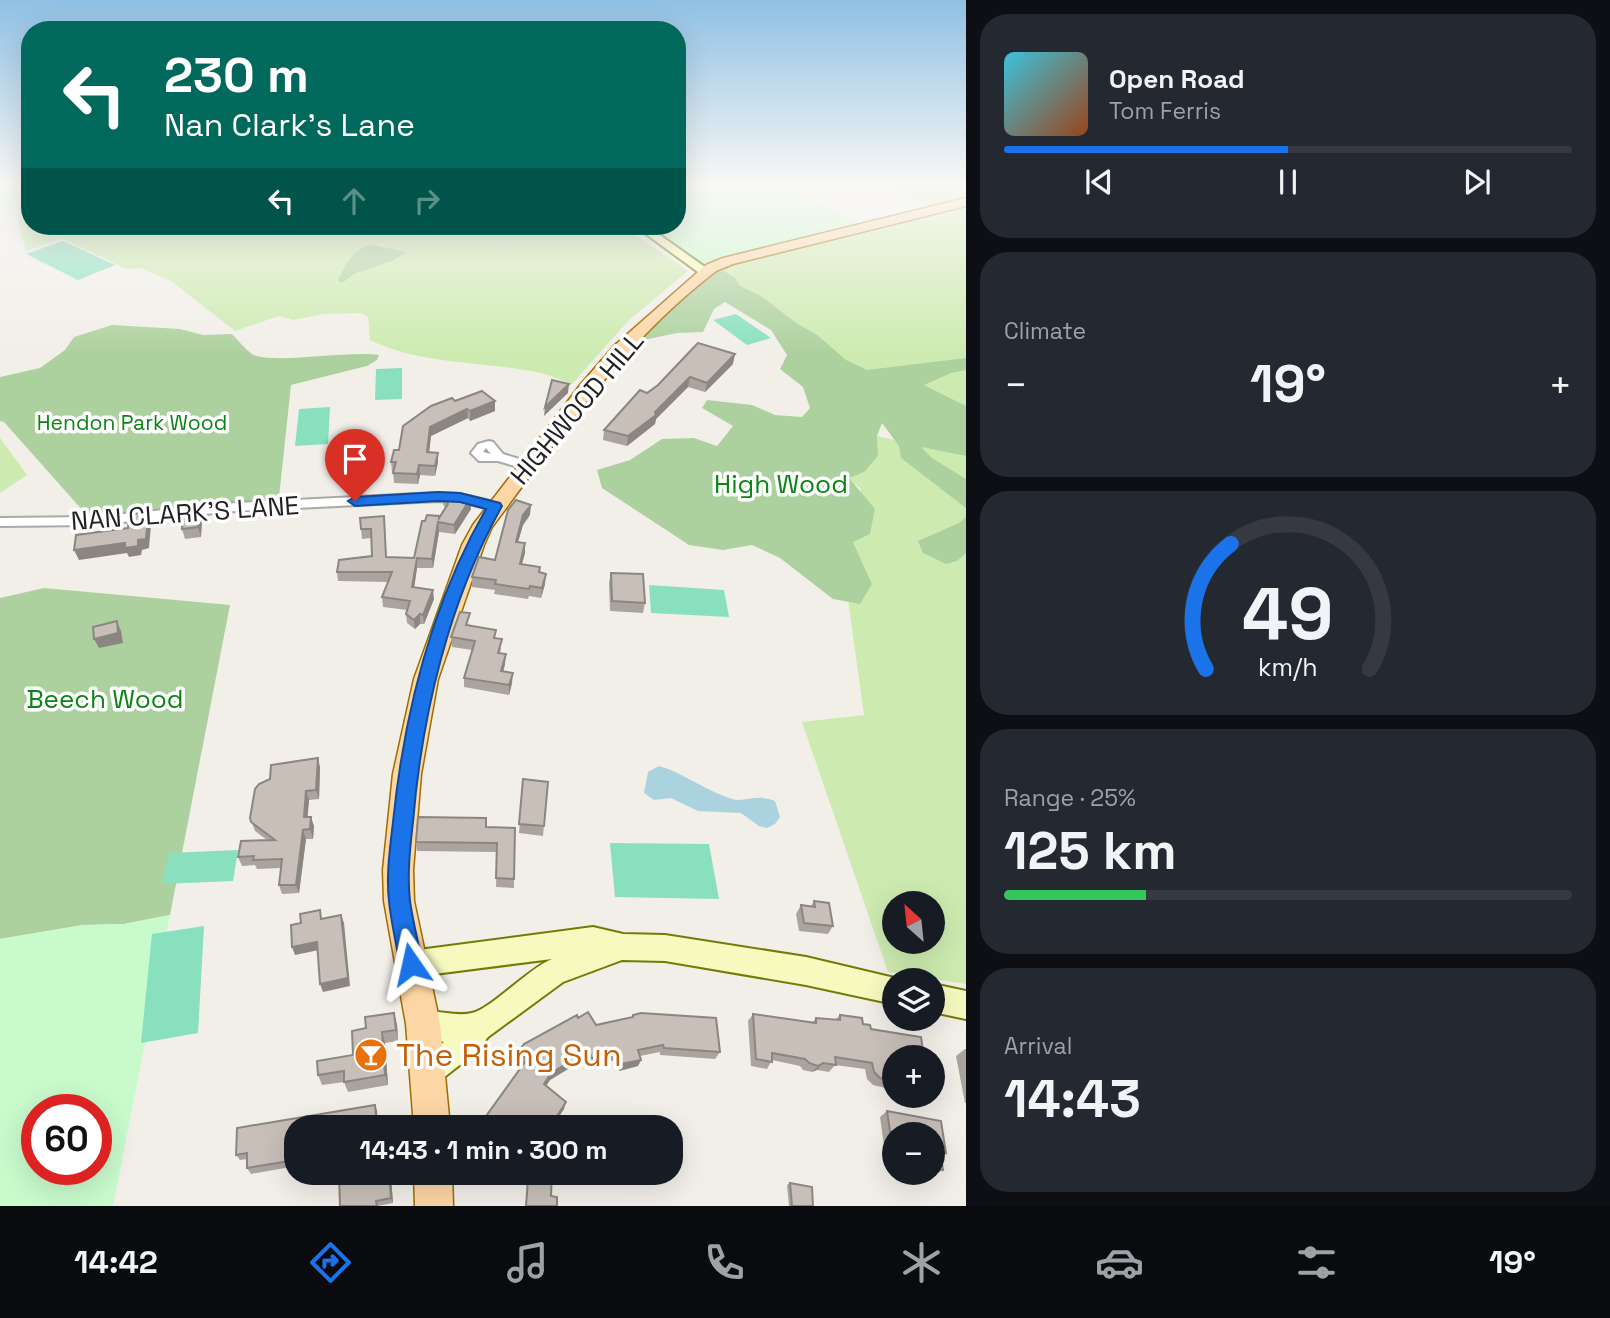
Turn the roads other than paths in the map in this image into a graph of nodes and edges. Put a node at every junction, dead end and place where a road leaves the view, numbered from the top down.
1 (662, 241) edge
2 (808, 241) edge
3 (706, 272) junction
4 (499, 457) dead end
5 (528, 466) junction
6 (495, 506) junction
7 (0, 522) edge
8 (623, 947) junction
9 (411, 964) junction
10 (882, 987) edge
11 (945, 1001) edge
12 (966, 1005) edge
13 (423, 1024) junction
14 (478, 1027) junction
15 (428, 1072) junction
16 (431, 1115) edge
17 (433, 1185) edge
18 (434, 1206) edge

1 - 3 main road
2 - 3 main road, HIGHWOOD HILL
3 - 5 main road, HIGHWOOD HILL
4 - 5 street
5 - 6 main road, HIGHWOOD HILL
6 - 7 street, NAN CLARK'S LANE
6 - 9 main road, HIGHWOOD HILL
8 - 9 main road
8 - 10 main road
8 - 14 main road
9 - 13 main road, HIGHWOOD HILL
11 - 12 main road
13 - 14 main road
13 - 15 main road, HIGHWOOD HILL
14 - 15 main road
15 - 16 main road, HIGHWOOD HILL
17 - 18 main road

